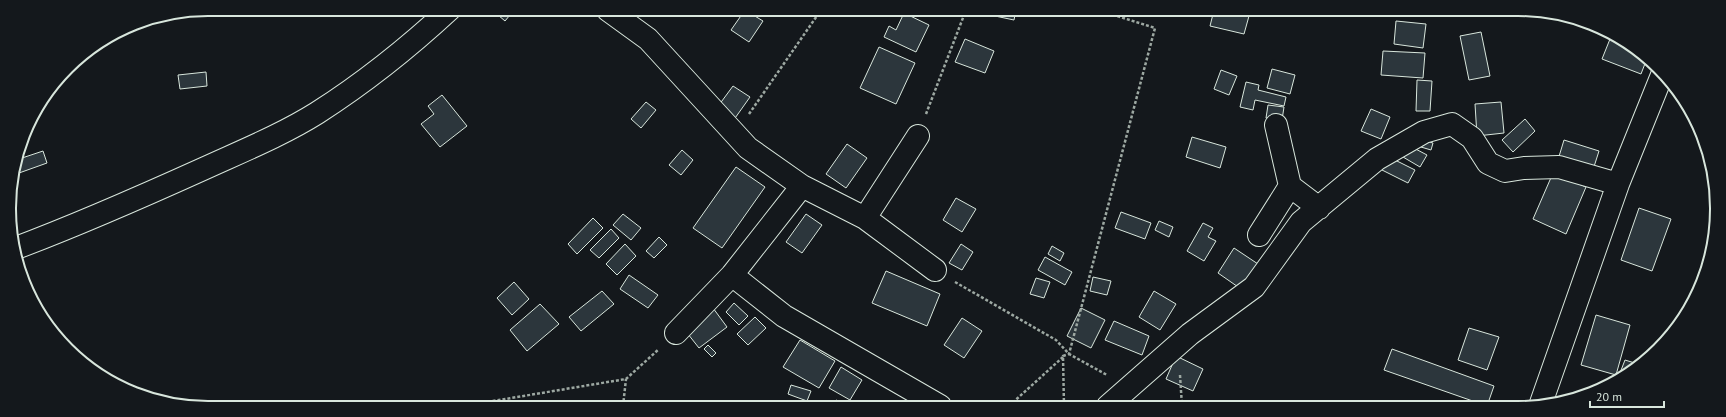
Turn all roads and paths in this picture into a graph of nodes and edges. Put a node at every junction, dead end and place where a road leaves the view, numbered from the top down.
1 (442, 16) edge
2 (616, 16) edge
3 (817, 16) edge
4 (964, 16) edge
5 (1117, 16) edge
6 (1660, 80) edge
7 (1276, 125) dead end
8 (735, 134) junction
9 (918, 136) joint
10 (1618, 184) junction
11 (802, 186) junction
12 (1290, 186) junction
13 (1319, 208) junction
14 (865, 218) junction
15 (1259, 235) dead end
16 (20, 246) edge
17 (935, 270) joint
18 (732, 275) junction
19 (676, 333) joint
20 (1069, 354) junction
21 (1063, 356) junction
22 (626, 379) junction
23 (1129, 388) junction
24 (1542, 399) edge
25 (492, 401) edge
26 (624, 401) edge
27 (931, 401) edge
28 (1014, 401) edge
29 (1064, 401) edge
30 (1114, 401) edge

1 - 16 street
2 - 8 street
3 - 8 path
4 - 9 path
5 - 20 path
6 - 10 street
7 - 12 street
8 - 11 street
9 - 14 street
10 - 13 street
10 - 24 street
11 - 14 street
11 - 18 street
12 - 13 street
12 - 15 street
13 - 23 street
14 - 17 street
17 - 20 path
18 - 19 street
18 - 27 street
19 - 22 path
20 - 21 path
20 - 23 path
21 - 28 path
21 - 29 path
22 - 25 path
22 - 26 path
23 - 30 street

